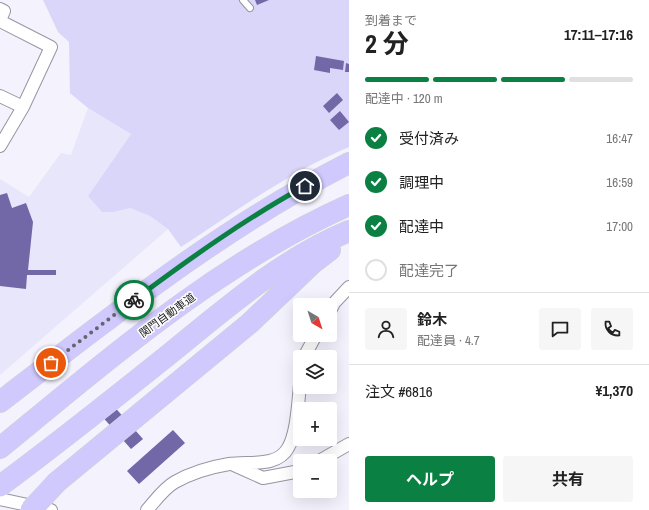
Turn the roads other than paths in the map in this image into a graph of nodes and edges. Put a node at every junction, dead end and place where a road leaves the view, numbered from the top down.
1 (243, 0) edge
2 (250, 8) dead end
3 (0, 9) edge
4 (0, 21) edge
5 (0, 96) edge
6 (23, 107) junction
7 (0, 146) edge
8 (349, 163) edge
9 (349, 204) edge
10 (349, 231) edge
11 (349, 239) edge
12 (349, 287) edge
13 (337, 300) edge
14 (299, 394) edge
15 (0, 402) edge
16 (349, 444) edge
17 (0, 448) edge
18 (331, 454) edge
19 (231, 463) junction
20 (293, 473) edge
21 (0, 486) edge
22 (0, 499) edge
23 (31, 510) edge
24 (51, 510) edge
25 (146, 510) edge

1 - 2 lane
3 - 4 street
4 - 6 street
5 - 6 street
6 - 7 street
8 - 15 highway
9 - 17 highway, 関門自動車道
10 - 21 highway
11 - 23 highway, bridge
12 - 13 street
14 - 19 street
16 - 18 street
19 - 20 street
19 - 25 street
22 - 24 street

